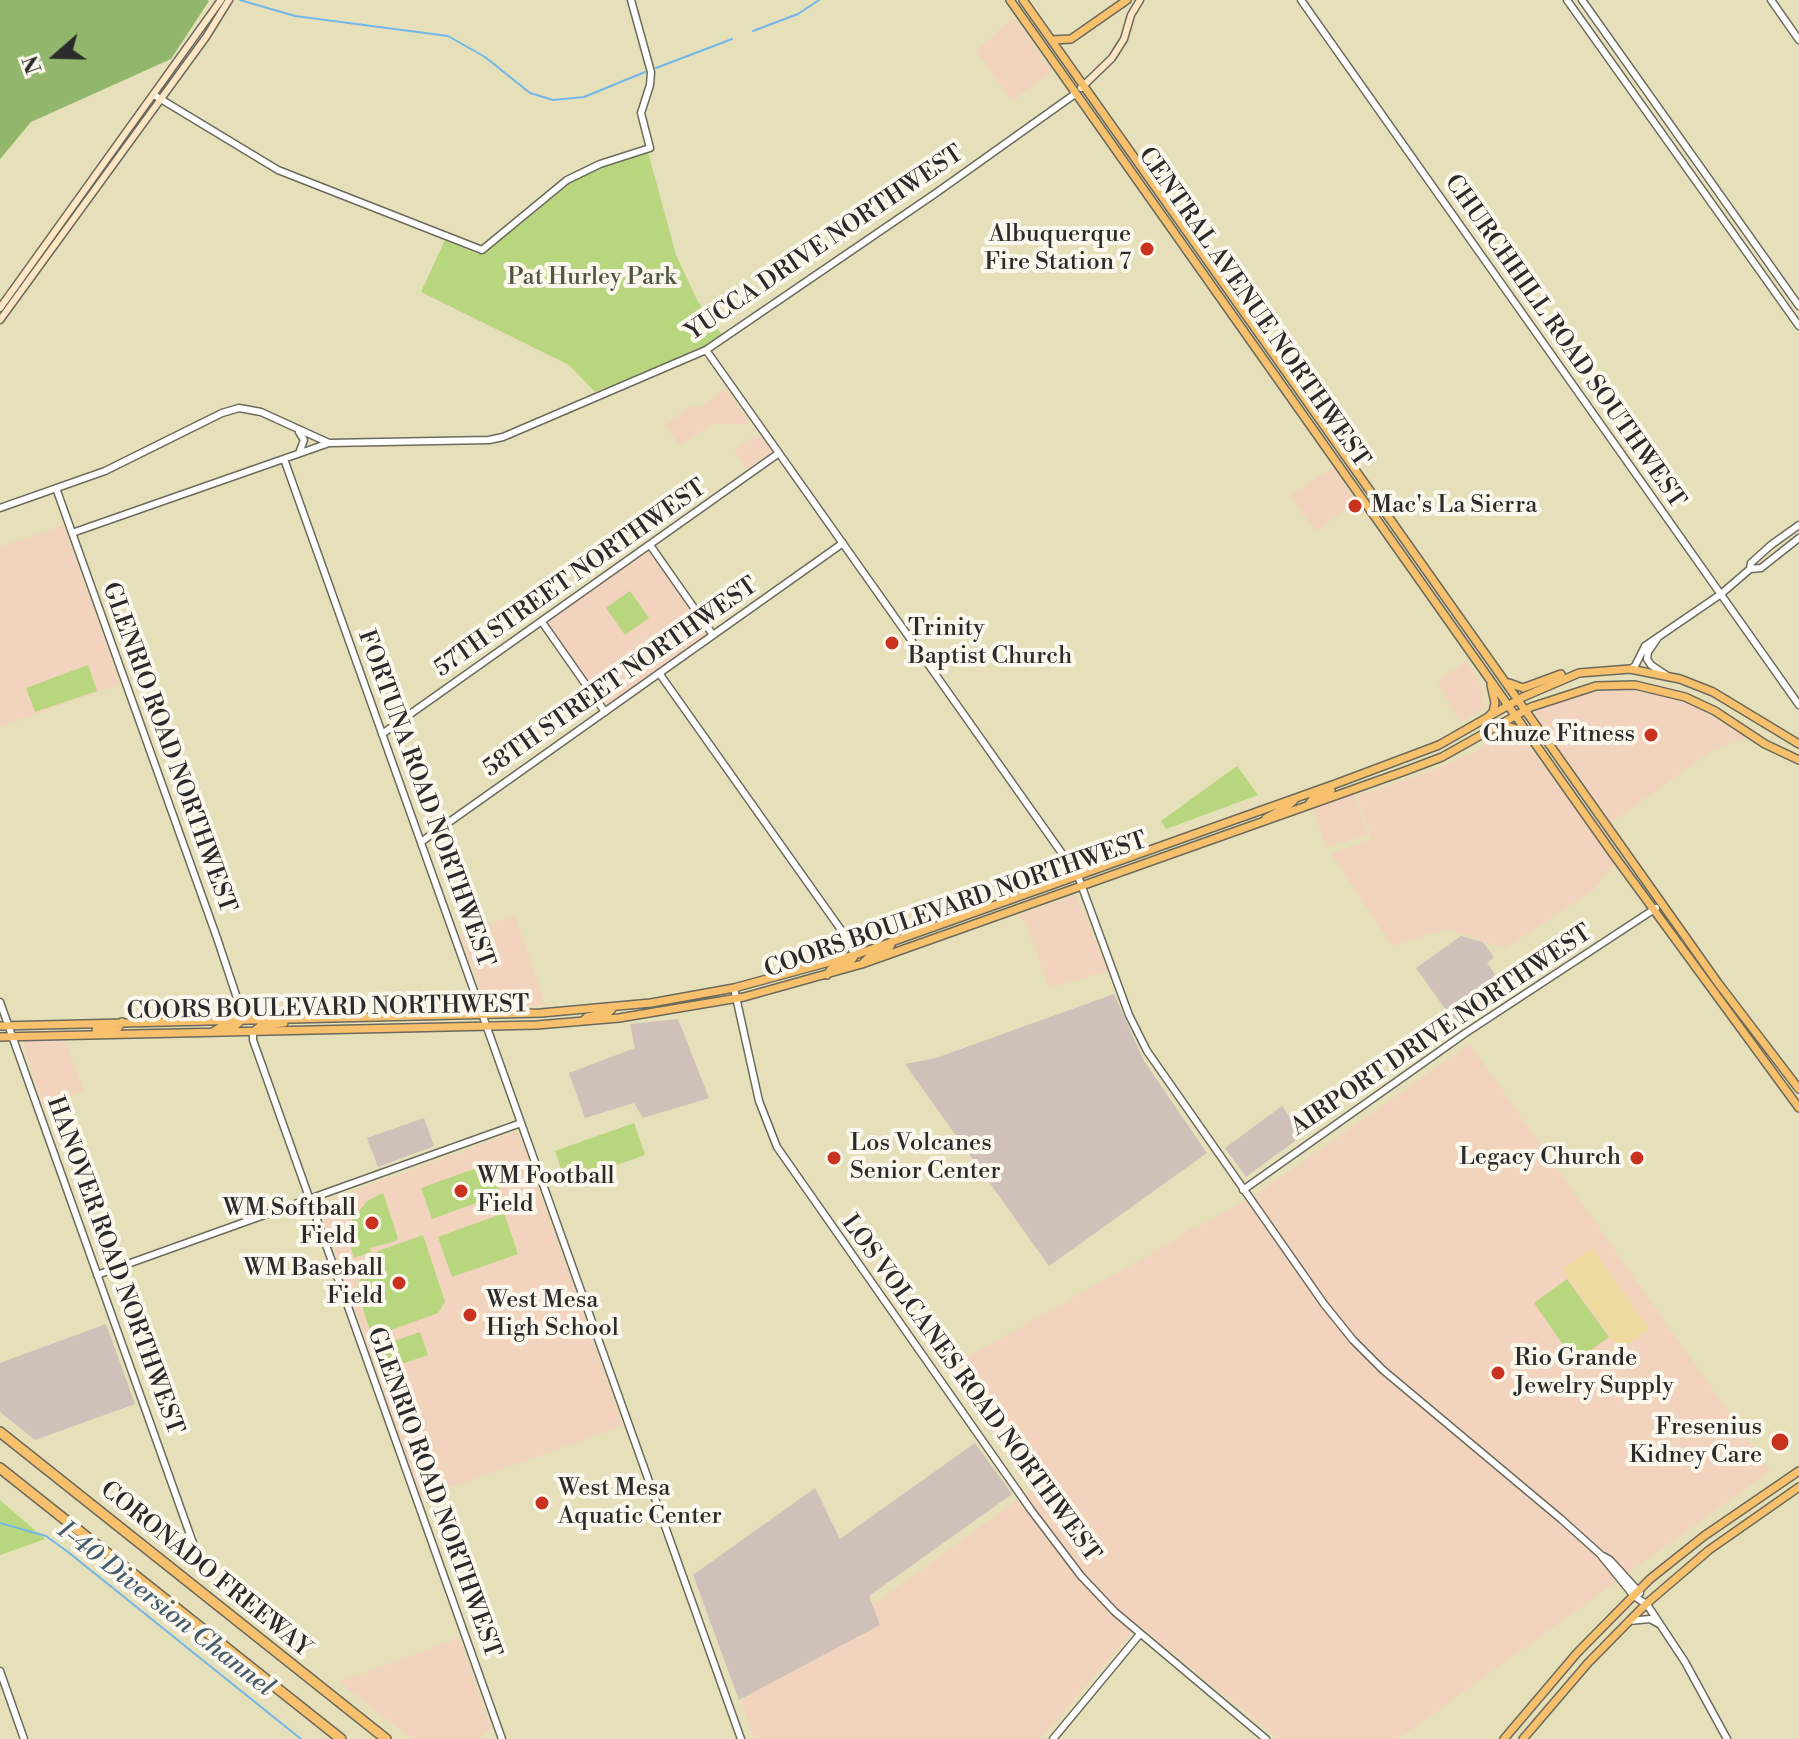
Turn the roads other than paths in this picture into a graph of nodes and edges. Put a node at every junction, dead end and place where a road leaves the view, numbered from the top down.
1 (221, 0) edge
2 (229, 0) edge
3 (631, 0) edge
4 (1010, 0) edge
5 (1023, 0) edge
6 (1127, 0) edge
7 (1140, 0) edge
8 (1301, 0) edge
9 (1567, 0) edge
10 (1582, 0) edge
11 (1771, 0) edge
12 (1052, 40) junction
13 (1799, 40) edge
14 (1085, 85) junction
15 (1075, 94) junction
16 (157, 97) junction
17 (1799, 306) edge
18 (0, 308) edge
19 (0, 320) edge
20 (1799, 326) edge
21 (706, 350) junction
22 (296, 429) junction
23 (329, 443) junction
24 (299, 453) junction
25 (779, 453) junction
26 (284, 459) junction
27 (56, 488) junction
28 (0, 508) edge
29 (1799, 525) edge
30 (72, 533) junction
31 (1799, 538) edge
32 (843, 543) junction
33 (650, 545) junction
34 (1750, 569) junction
35 (1721, 594) junction
36 (542, 622) junction
37 (713, 635) junction
38 (1657, 639) junction
39 (1630, 669) junction
40 (659, 673) junction
41 (1486, 673) junction
42 (1579, 673) junction
43 (1666, 675) junction
44 (1507, 681) junction
45 (1519, 700) junction
46 (1799, 705) edge
47 (1509, 706) junction
48 (1526, 709) junction
49 (605, 712) junction
50 (1515, 715) junction
51 (1483, 722) junction
52 (1494, 728) junction
53 (1527, 732) junction
54 (382, 734) junction
55 (1799, 744) edge
56 (1439, 745) junction
57 (1442, 757) junction
58 (1799, 760) edge
59 (1338, 783) junction
60 (1296, 797) junction
61 (1308, 805) junction
62 (1261, 822) junction
63 (421, 842) junction
64 (1078, 876) junction
65 (1082, 886) junction
66 (1663, 904) junction
67 (1653, 910) junction
68 (893, 941) junction
69 (1688, 941) junction
70 (1679, 946) junction
71 (855, 955) junction
72 (862, 964) junction
73 (827, 975) junction
74 (734, 988) junction
75 (737, 998) junction
76 (674, 999) junction
77 (0, 1002) edge
78 (613, 1008) junction
79 (483, 1014) junction
80 (639, 1015) junction
81 (289, 1019) junction
82 (242, 1020) junction
83 (122, 1022) junction
84 (583, 1022) junction
85 (4, 1026) edge
86 (487, 1026) junction
87 (212, 1032) junction
88 (253, 1032) junction
89 (83, 1035) junction
90 (13, 1036) junction
91 (0, 1037) edge
92 (1799, 1089) edge
93 (1799, 1108) edge
94 (521, 1123) junction
95 (1243, 1190) junction
96 (311, 1199) junction
97 (97, 1275) junction
98 (0, 1432) edge
99 (0, 1468) edge
100 (1799, 1471) edge
101 (1799, 1487) edge
102 (193, 1543) dead end
103 (1600, 1554) junction
104 (1650, 1579) junction
105 (1629, 1580) junction
106 (1637, 1594) junction
107 (1646, 1604) junction
108 (1629, 1621) junction
109 (1663, 1627) junction
110 (1140, 1634) junction
111 (0, 1671) edge
112 (24, 1739) edge
113 (341, 1739) edge
114 (386, 1739) edge
115 (502, 1739) edge
116 (741, 1739) edge
117 (1053, 1739) edge
118 (1266, 1739) edge
119 (1504, 1739) edge
120 (1523, 1739) edge
121 (1727, 1739) edge

1 - 16 main road
2 - 16 main road
3 - 16 street
4 - 15 main road, CENTRAL AVENUE NORTHWEST
5 - 12 main road
6 - 12 main road
7 - 14 main road
8 - 35 street, CHURCHHILL ROAD SOUTHWEST
9 - 20 street
10 - 17 street
11 - 13 street
12 - 14 main road
14 - 15 main road
14 - 44 main road
15 - 21 street, YUCCA DRIVE NORTHWEST
15 - 41 main road, CENTRAL AVENUE NORTHWEST
16 - 18 main road
16 - 19 main road
21 - 23 street, YUCCA DRIVE NORTHWEST
21 - 25 street
22 - 23 street
22 - 24 street
22 - 27 street
23 - 24 street
24 - 26 street
25 - 32 street
25 - 33 street, 57TH STREET NORTHWEST
26 - 30 street
26 - 54 street, FORTUNA ROAD NORTHWEST
27 - 28 street
27 - 30 street, GLENRIO ROAD NORTHWEST
29 - 34 street
30 - 82 street, GLENRIO ROAD NORTHWEST
31 - 34 street
32 - 37 street, 58TH STREET NORTHWEST
32 - 64 street
33 - 36 street, 57TH STREET NORTHWEST
33 - 37 street
34 - 35 street
35 - 38 street
35 - 46 street, CHURCHHILL ROAD SOUTHWEST
36 - 49 street
36 - 54 street, 57TH STREET NORTHWEST
37 - 40 street, 58TH STREET NORTHWEST
38 - 39 street
38 - 43 street
39 - 42 main road
39 - 43 main road
40 - 49 street, 58TH STREET NORTHWEST
40 - 71 street
41 - 47 main road, CENTRAL AVENUE NORTHWEST
41 - 51 main road
42 - 44 main road
42 - 45 main road, COORS BOULEVARD NORTHWEST
43 - 55 main road
44 - 45 main road
45 - 47 main road, COORS BOULEVARD NORTHWEST
45 - 48 main road
47 - 50 main road, CENTRAL AVENUE NORTHWEST
47 - 51 main road, COORS BOULEVARD NORTHWEST
48 - 50 main road, COORS BOULEVARD NORTHWEST
48 - 58 main road, COORS BOULEVARD NORTHWEST
48 - 66 main road
49 - 63 street, 58TH STREET NORTHWEST
50 - 52 main road, COORS BOULEVARD NORTHWEST
50 - 53 main road, CENTRAL AVENUE NORTHWEST
51 - 56 main road, COORS BOULEVARD NORTHWEST
52 - 53 main road
52 - 57 main road, COORS BOULEVARD NORTHWEST
53 - 67 main road, CENTRAL AVENUE NORTHWEST
54 - 63 street, FORTUNA ROAD NORTHWEST
56 - 57 main road
56 - 59 main road, COORS BOULEVARD NORTHWEST
57 - 61 main road, COORS BOULEVARD NORTHWEST
59 - 60 main road, COORS BOULEVARD NORTHWEST
59 - 61 main road
60 - 62 main road
60 - 64 main road, COORS BOULEVARD NORTHWEST
61 - 62 main road, COORS BOULEVARD NORTHWEST
62 - 65 main road, COORS BOULEVARD NORTHWEST
63 - 79 street, FORTUNA ROAD NORTHWEST
64 - 65 street
64 - 68 main road, COORS BOULEVARD NORTHWEST
65 - 72 main road, COORS BOULEVARD NORTHWEST
65 - 95 street
66 - 67 street, AIRPORT DRIVE NORTHWEST
66 - 69 main road
67 - 70 main road, CENTRAL AVENUE NORTHWEST
67 - 95 street, AIRPORT DRIVE NORTHWEST
68 - 71 main road, COORS BOULEVARD NORTHWEST
68 - 72 main road
69 - 70 main road
69 - 92 main road
70 - 93 main road, CENTRAL AVENUE NORTHWEST
71 - 73 main road
71 - 74 main road, COORS BOULEVARD NORTHWEST
72 - 73 main road, COORS BOULEVARD NORTHWEST
73 - 75 main road, COORS BOULEVARD NORTHWEST
74 - 75 street, LOS VOLCANES ROAD NORTHWEST
74 - 76 main road, COORS BOULEVARD NORTHWEST
75 - 80 main road, COORS BOULEVARD NORTHWEST
75 - 110 street, LOS VOLCANES ROAD NORTHWEST
76 - 78 main road, COORS BOULEVARD NORTHWEST
76 - 80 main road
77 - 85 street, HANOVER ROAD NORTHWEST
78 - 79 main road, COORS BOULEVARD NORTHWEST
78 - 84 main road
79 - 81 main road, COORS BOULEVARD NORTHWEST
79 - 86 street, FORTUNA ROAD NORTHWEST
80 - 84 main road, COORS BOULEVARD NORTHWEST
81 - 82 main road, COORS BOULEVARD NORTHWEST
81 - 88 main road
82 - 83 main road, COORS BOULEVARD NORTHWEST
82 - 87 main road
83 - 85 main road, COORS BOULEVARD NORTHWEST
83 - 89 main road
84 - 86 main road, COORS BOULEVARD NORTHWEST
85 - 90 street, HANOVER ROAD NORTHWEST
86 - 88 main road, COORS BOULEVARD NORTHWEST
86 - 94 street, FORTUNA ROAD NORTHWEST
87 - 88 main road, COORS BOULEVARD NORTHWEST
87 - 89 main road, COORS BOULEVARD NORTHWEST
88 - 96 street, GLENRIO ROAD NORTHWEST
89 - 90 main road, COORS BOULEVARD NORTHWEST
90 - 91 main road, COORS BOULEVARD NORTHWEST
90 - 97 street, HANOVER ROAD NORTHWEST
94 - 96 street
94 - 116 street, FORTUNA ROAD NORTHWEST
95 - 103 street
96 - 97 street
96 - 115 street, GLENRIO ROAD NORTHWEST
97 - 102 street, HANOVER ROAD NORTHWEST
98 - 114 highway, CORONADO FREEWAY
99 - 113 highway, CORONADO FREEWAY
100 - 104 main road
101 - 107 main road
103 - 105 street
103 - 106 street
104 - 105 street
104 - 106 main road
105 - 106 street
106 - 107 street
106 - 119 main road
107 - 108 main road
107 - 109 street
108 - 109 street
108 - 120 main road
109 - 121 street
110 - 117 street
110 - 118 street, LOS VOLCANES ROAD NORTHWEST
111 - 112 street

